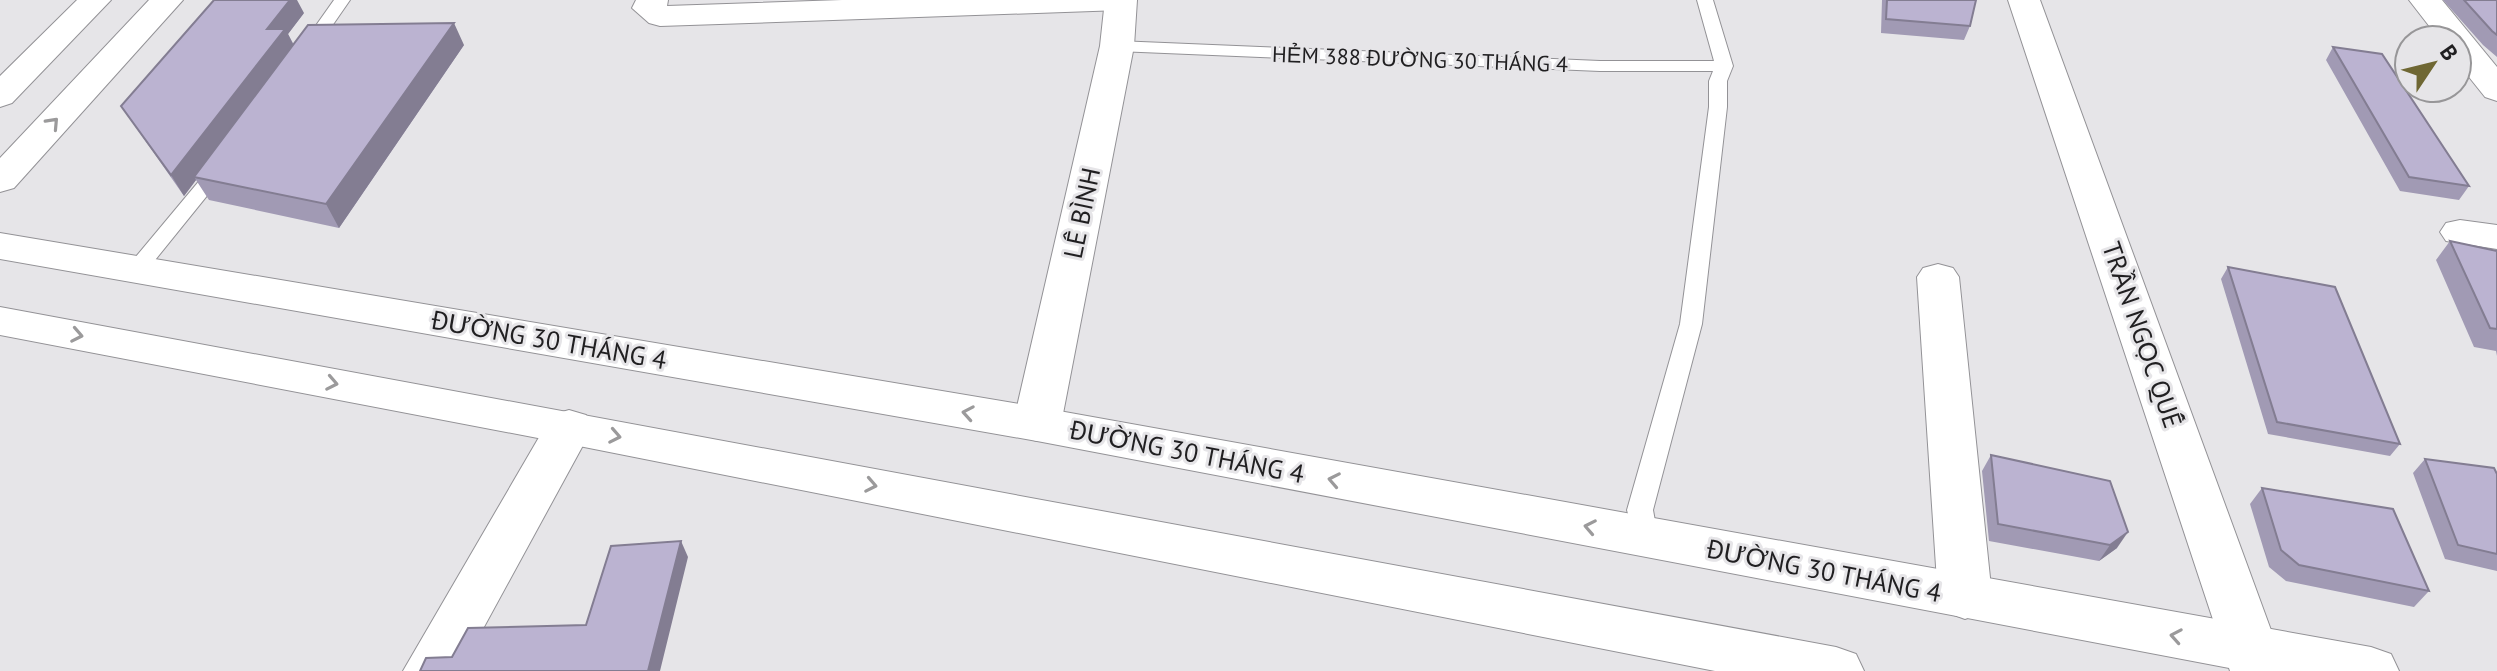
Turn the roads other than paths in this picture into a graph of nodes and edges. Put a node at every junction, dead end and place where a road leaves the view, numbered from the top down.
1 (95, 0) edge
2 (167, 0) edge
3 (342, 0) edge
4 (652, 0) edge
5 (1121, 0) edge
6 (1705, 0) edge
7 (2024, 0) edge
8 (2425, 0) edge
9 (2444, 24) edge
10 (1117, 46) junction
11 (2473, 60) edge
12 (297, 63) edge
13 (1724, 66) junction
14 (2497, 90) edge
15 (0, 96) edge
16 (233, 151) edge
17 (0, 180) edge
18 (0, 246) edge
19 (136, 270) junction
20 (1938, 277) dead end
21 (0, 321) edge
22 (1037, 424) junction
23 (569, 427) junction
24 (1645, 538) junction
25 (1965, 597) junction
26 (2255, 661) edge
27 (431, 671) edge
28 (1836, 671) edge
29 (2371, 671) edge

1 - 15 main road
17 -> 2 main road
3 - 12 lane
4 - 5 main road
5 - 10 main road, LÊ BÌNH
6 - 13 lane
7 - 26 main road, TRẦN NGỌC QUẾ
8 - 9 main road
10 - 13 lane, HẺM 388 ĐƯỜNG 30 THÁNG 4
10 - 22 main road, LÊ BÌNH
11 - 14 main road
13 - 24 lane
16 - 19 lane
18 - 19 main road, ĐƯỜNG 30 THÁNG 4
22 -> 19 main road, ĐƯỜNG 30 THÁNG 4
20 - 25 main road
21 -> 23 main road
24 -> 22 main road, ĐƯỜNG 30 THÁNG 4
23 - 27 main road
23 -> 28 main road
24 - 25 main road, ĐƯỜNG 30 THÁNG 4
26 -> 25 main road, ĐƯỜNG 30 THÁNG 4
26 - 29 main road, ĐƯỜNG 30 THÁNG 4

